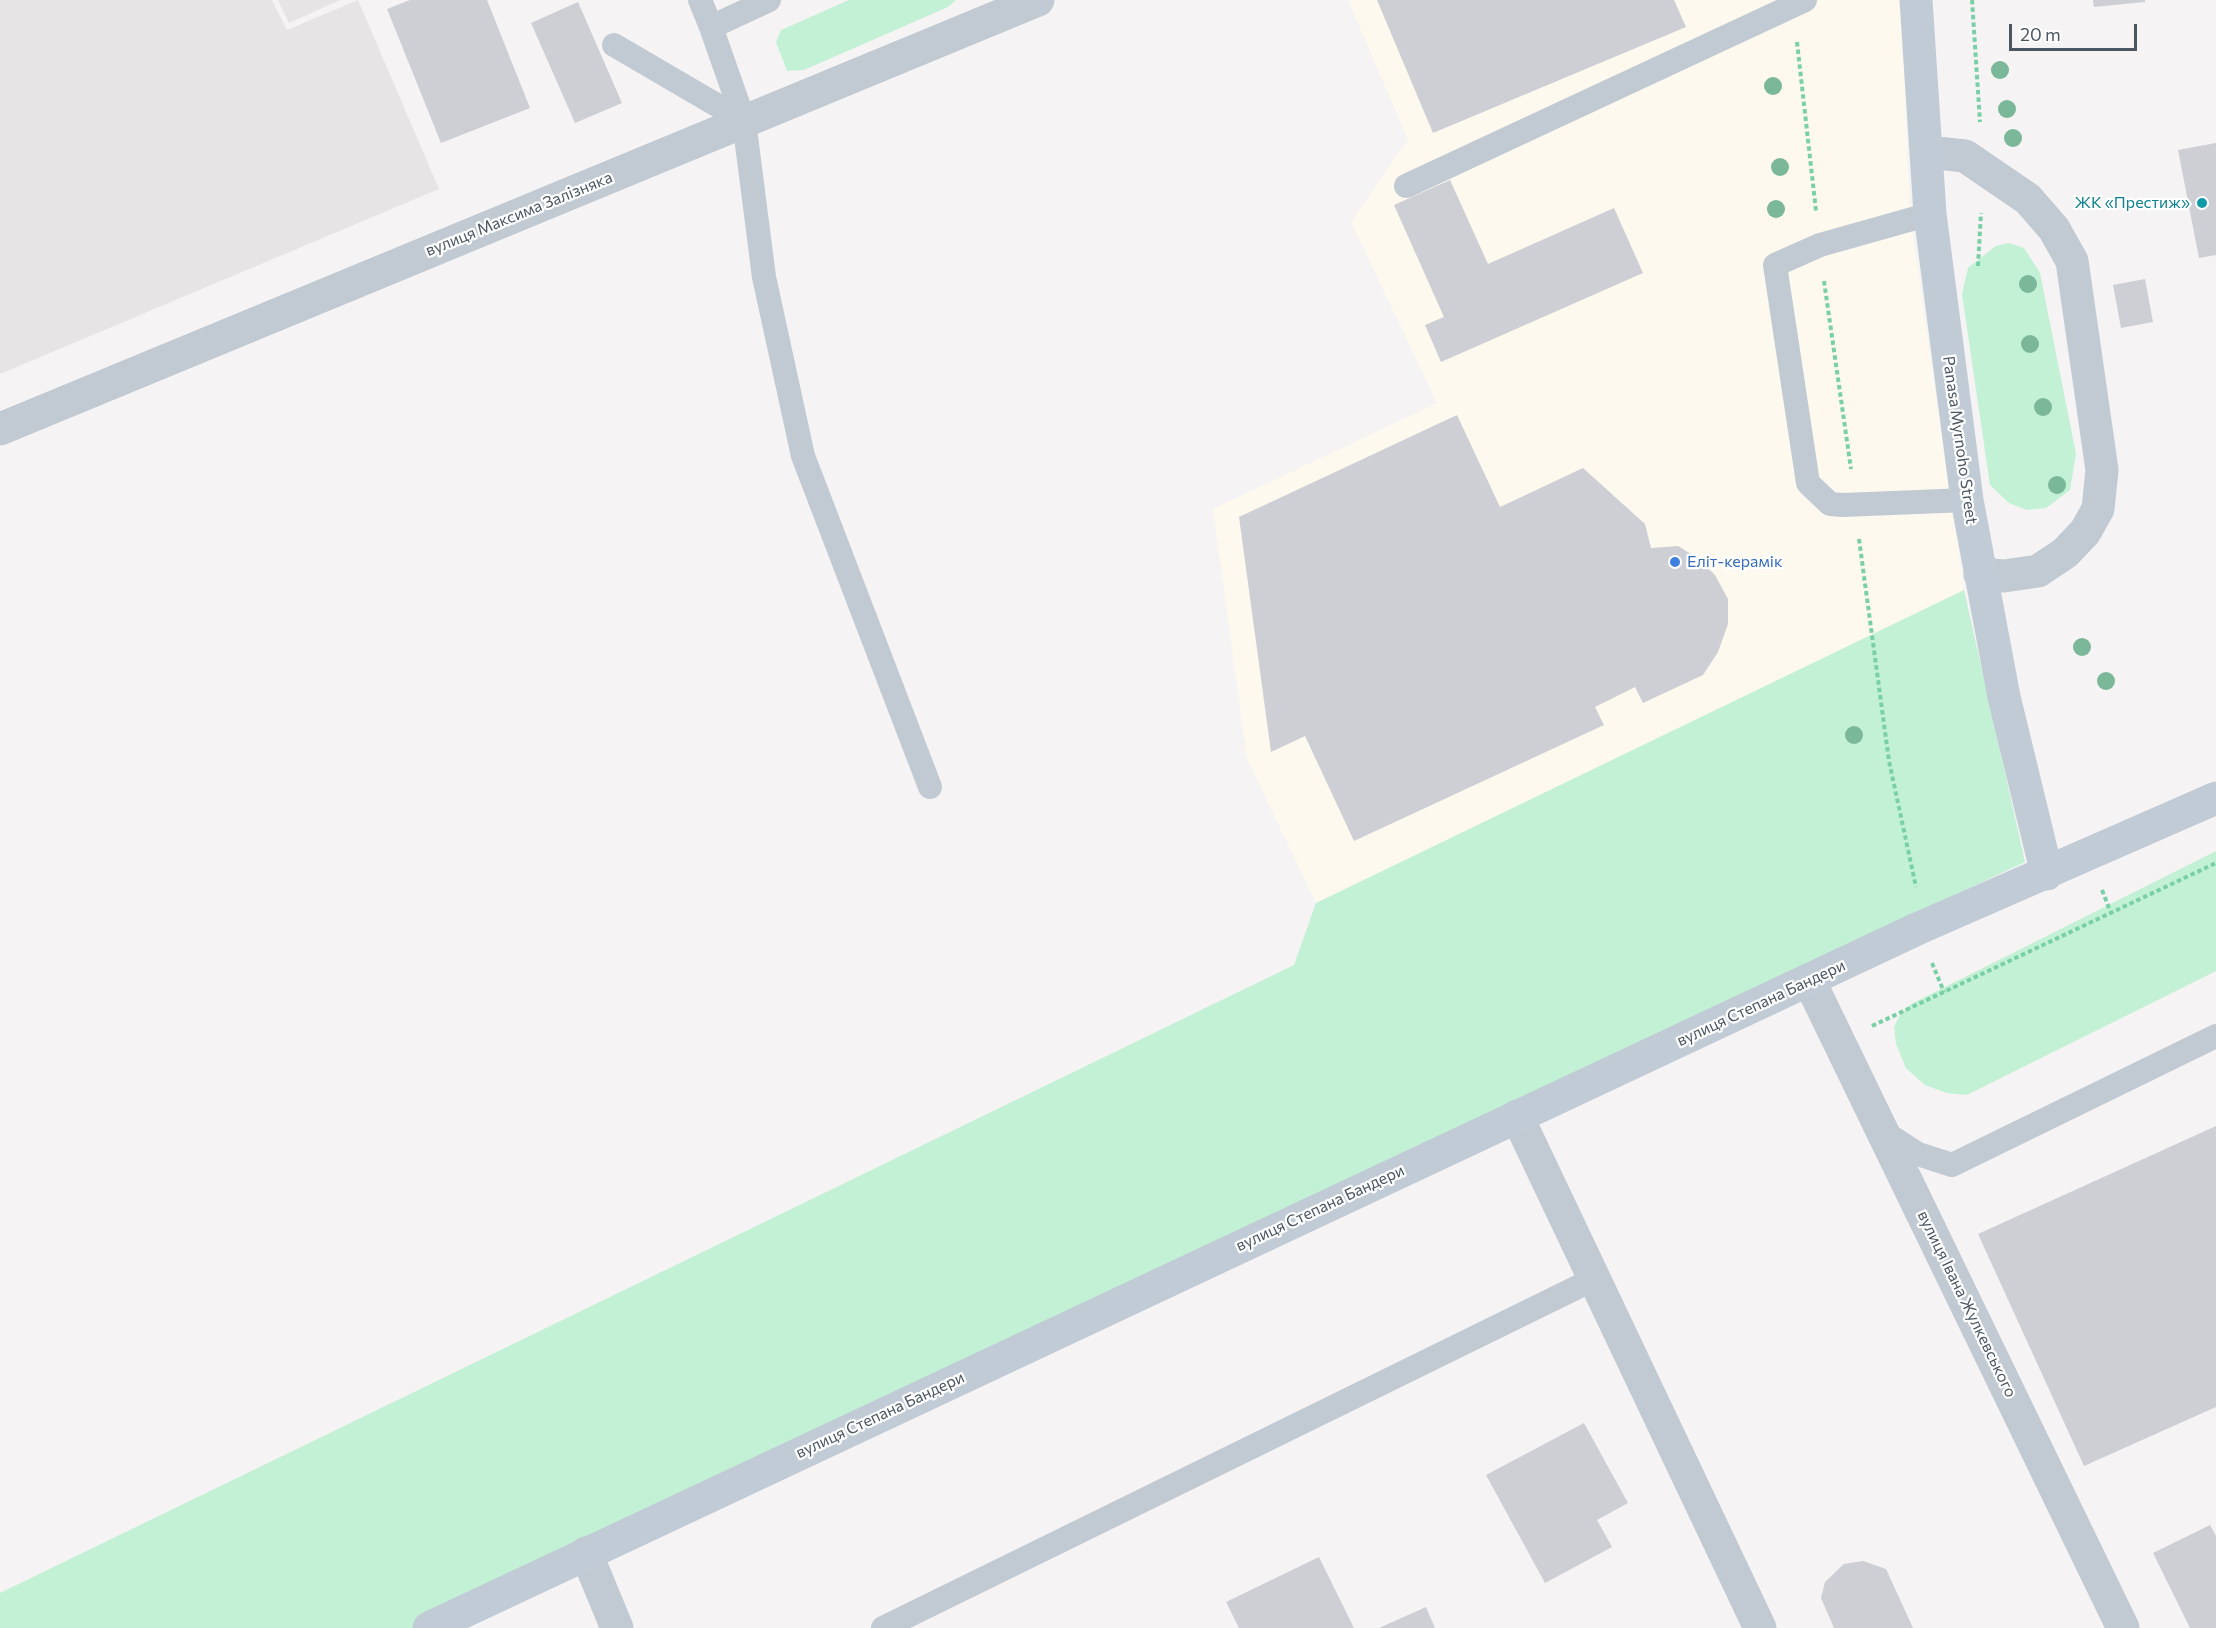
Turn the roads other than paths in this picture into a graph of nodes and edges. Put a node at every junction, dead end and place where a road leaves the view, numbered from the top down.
1 (700, 0) edge
2 (769, 0) edge
3 (1916, 0) edge
4 (1799, 2) edge
5 (1017, 4) edge
6 (711, 27) junction
7 (614, 45) dead end
8 (744, 122) junction
9 (1928, 153) junction
10 (1406, 186) dead end
11 (1930, 214) junction
12 (0, 429) edge
13 (1968, 500) junction
14 (1980, 574) junction
15 (930, 787) dead end
16 (2216, 798) edge
17 (2048, 874) junction
18 (1809, 980) junction
19 (2216, 1036) edge
20 (1517, 1116) junction
21 (1884, 1132) junction
22 (1594, 1279) junction
23 (586, 1553) junction
24 (429, 1628) edge
25 (617, 1628) edge
26 (883, 1628) edge
27 (1760, 1628) edge
28 (2123, 1628) edge

1 - 6 lane
2 - 6 lane
3 - 9 main road, Panasa Myrnoho Street
4 - 10 lane
5 - 8 street, вулиця Максима Залізняка
6 - 8 lane
7 - 8 lane
8 - 12 street, вулиця Максима Залізняка
8 - 15 lane
9 - 11 main road, Panasa Myrnoho Street
9 - 14 street
11 - 13 main road, Panasa Myrnoho Street
11 - 13 lane
13 - 14 main road, Panasa Myrnoho Street
14 - 17 main road, Panasa Myrnoho Street
16 - 17 main road, вулиця Степана Бандери
17 - 18 main road, вулиця Степана Бандери
18 - 20 main road, вулиця Степана Бандери
18 - 21 street, вулиця Івана Жулкевського
19 - 21 lane
20 - 22 street
20 - 23 main road, вулиця Степана Бандери
21 - 28 street, вулиця Івана Жулкевського
22 - 26 lane
22 - 27 street
23 - 24 main road, вулиця Степана Бандери
23 - 25 street

